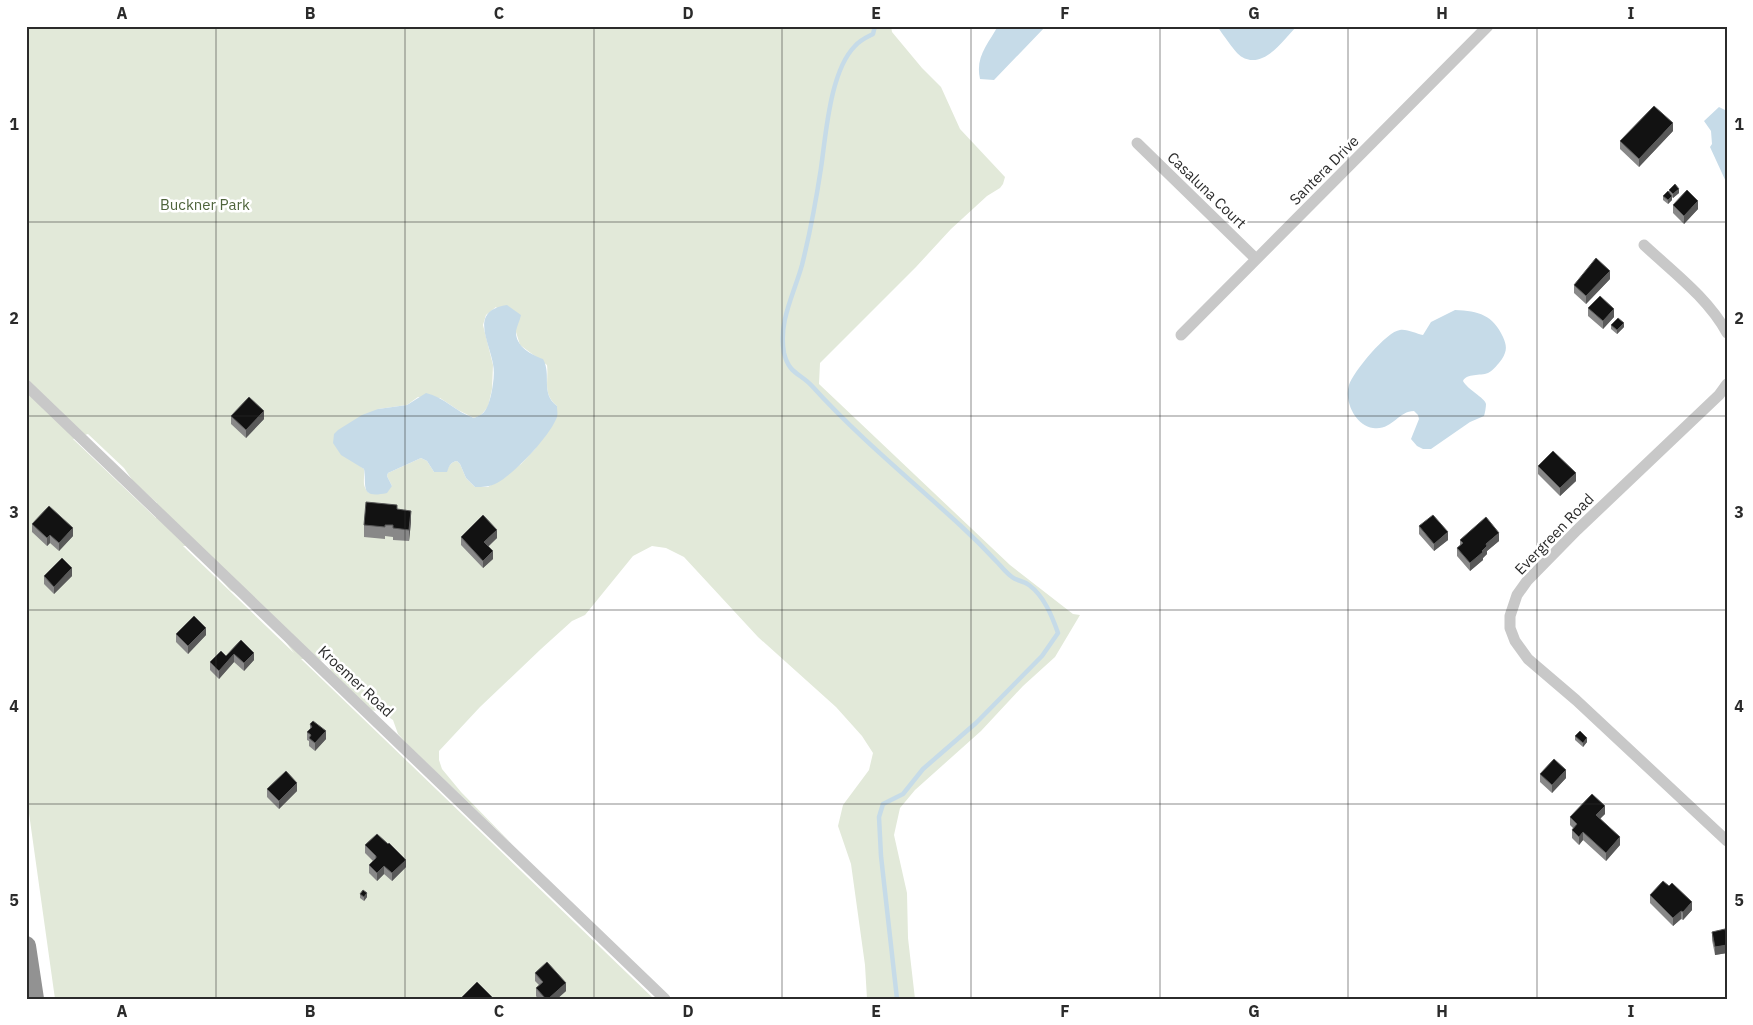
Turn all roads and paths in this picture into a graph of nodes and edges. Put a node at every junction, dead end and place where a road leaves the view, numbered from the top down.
1 (1488, 26) edge
2 (1137, 143) dead end
3 (1644, 245) dead end
4 (1256, 259) junction
5 (1727, 333) edge
6 (1181, 335) dead end
7 (1727, 384) edge
8 (26, 385) edge
9 (1727, 841) edge
10 (26, 946) edge
11 (34, 999) edge
12 (665, 999) edge

1 - 4 street, Santera Drive
2 - 4 street, Casaluna Court
3 - 5 street
4 - 6 street, Santera Drive
7 - 9 street, Evergreen Road
8 - 12 street, Kroemer Road
10 - 11 highway

